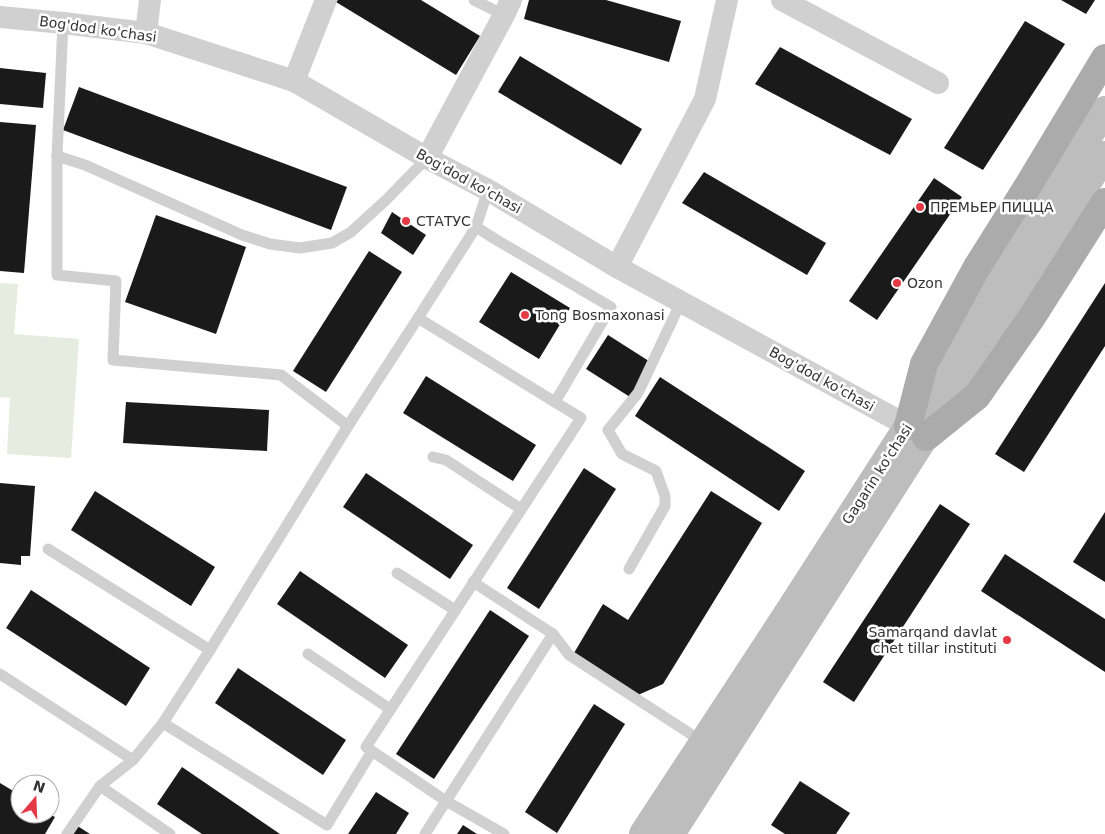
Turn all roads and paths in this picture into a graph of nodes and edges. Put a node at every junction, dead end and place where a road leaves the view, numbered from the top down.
1 (150, 0) edge
2 (326, 0) edge
3 (474, 0) edge
4 (727, 0) edge
5 (782, 0) edge
6 (507, 7) edge
7 (0, 17) edge
8 (63, 23) junction
9 (146, 33) junction
10 (1105, 58) edge
11 (294, 81) junction
12 (938, 83) dead end
13 (1105, 110) edge
14 (1105, 155) edge
15 (57, 156) junction
16 (427, 158) junction
17 (488, 190) junction
18 (1105, 202) edge
19 (476, 227) junction
20 (617, 267) junction
21 (681, 302) junction
22 (418, 318) junction
23 (555, 402) junction
24 (348, 426) junction
25 (917, 432) junction
26 (433, 457) dead end
27 (521, 509) junction
28 (48, 549) dead end
29 (629, 569) dead end
30 (397, 573) dead end
31 (473, 582) junction
32 (455, 610) junction
33 (552, 634) junction
34 (210, 650) junction
35 (308, 654) dead end
36 (0, 674) edge
37 (390, 709) junction
38 (163, 722) junction
39 (703, 742) junction
40 (372, 751) junction
41 (133, 760) junction
42 (100, 786) junction
43 (446, 801) junction
44 (67, 834) edge
45 (170, 834) edge
46 (425, 834) edge
47 (504, 834) edge
48 (643, 834) edge
49 (671, 834) edge

1 - 9 street
2 - 11 street
3 - 6 lane
4 - 20 street
5 - 12 street
6 - 16 street
7 - 8 street, Bog'dod ko'chasi
8 - 9 street, Bog'dod ko'chasi
8 - 15 lane
9 - 11 street, Bog'dod ko'chasi
10 - 25 main road
11 - 16 street, Bog'dod ko'chasi
13 - 25 main road, Gagarin ko'chasi
14 - 25 main road, Gagarin ko'chasi
15 - 16 lane
15 - 24 lane
16 - 17 street, Bog'dod ko'chasi
17 - 19 lane
17 - 20 street, Bog'dod ko'chasi
18 - 25 main road
19 - 22 lane
19 - 23 lane
20 - 21 street, Bog'dod ko'chasi
21 - 25 street, Bog'dod ko'chasi
21 - 29 lane
22 - 23 lane
22 - 24 lane
23 - 27 lane
24 - 34 lane
25 - 39 main road, Gagarin ko'chasi
25 - 49 main road, Gagarin ko'chasi
26 - 27 lane
27 - 31 lane
28 - 34 lane
30 - 32 lane
31 - 32 lane
31 - 33 lane
32 - 37 lane
33 - 39 lane
33 - 43 lane
34 - 38 lane
35 - 37 lane
36 - 41 lane
37 - 40 lane
38 - 40 lane
38 - 41 lane
39 - 48 main road, Gagarin ko'chasi
40 - 43 lane
41 - 42 lane
42 - 44 lane
42 - 45 lane
43 - 46 lane
43 - 47 lane

